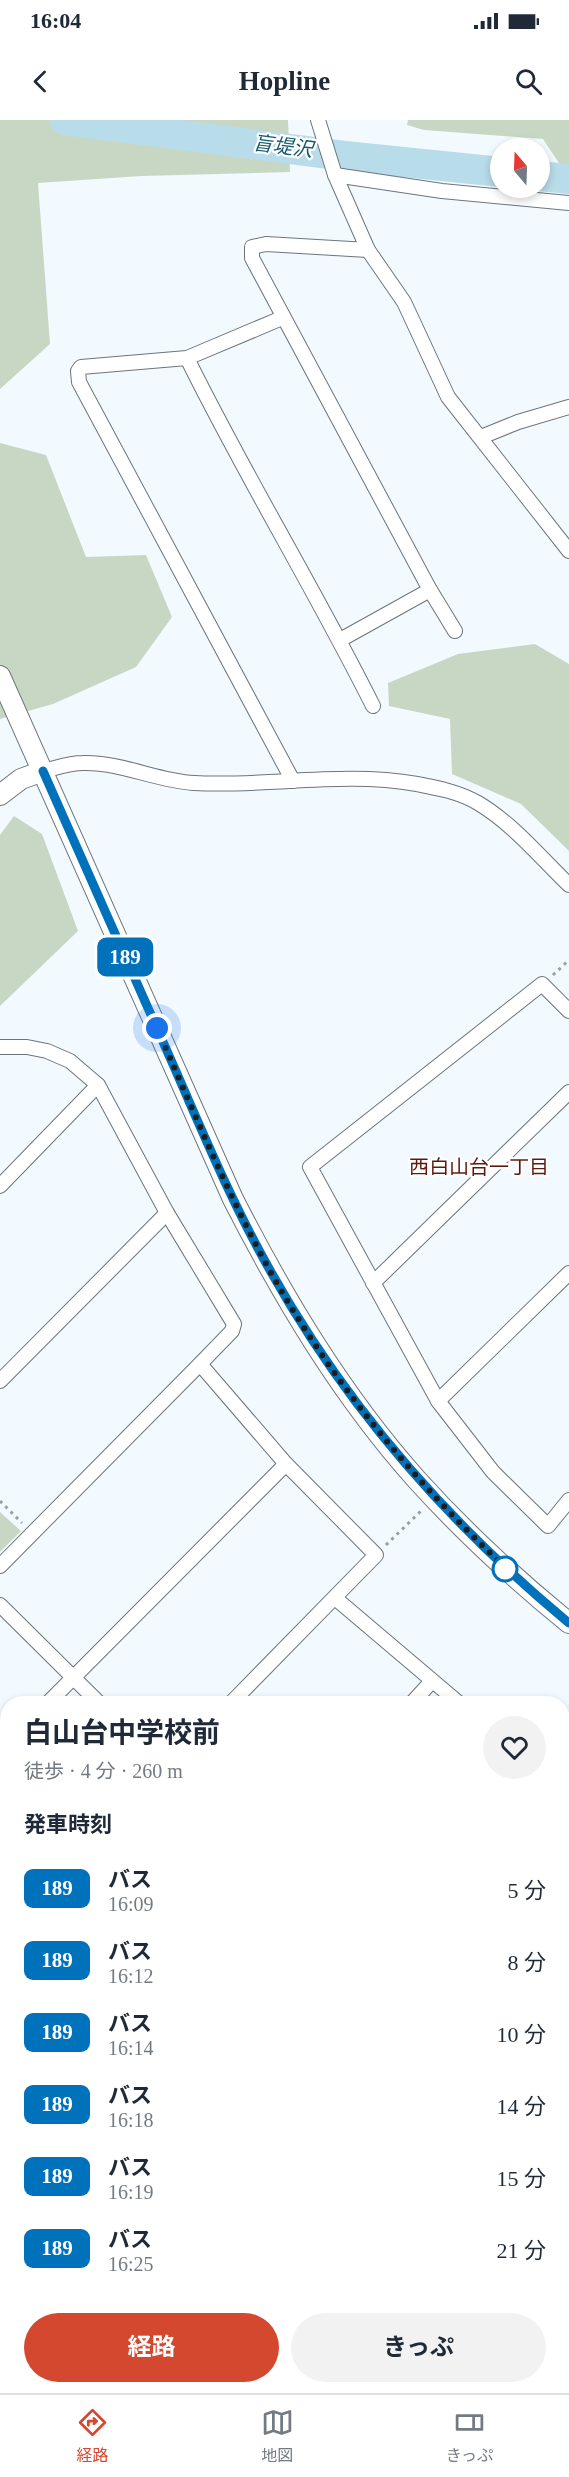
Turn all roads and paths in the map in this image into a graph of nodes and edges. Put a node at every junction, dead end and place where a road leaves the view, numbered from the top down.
1 (318, 120) edge
2 (336, 175) junction
3 (569, 203) edge
4 (368, 250) junction
5 (282, 318) junction
6 (187, 358) junction
7 (569, 407) edge
8 (481, 437) junction
9 (569, 551) edge
10 (430, 590) junction
11 (455, 631) dead end
12 (340, 640) junction
13 (0, 676) edge
14 (373, 706) dead end
15 (43, 771) junction
16 (293, 781) junction
17 (0, 795) edge
18 (569, 885) edge
19 (569, 960) edge
20 (542, 984) junction
21 (569, 1011) edge
22 (0, 1047) edge
23 (98, 1085) junction
24 (569, 1092) edge
25 (0, 1186) edge
26 (167, 1213) junction
27 (569, 1273) edge
28 (373, 1283) junction
29 (200, 1364) junction
30 (0, 1381) edge
31 (438, 1401) junction
32 (286, 1464) junction
33 (569, 1500) edge
34 (0, 1501) edge
35 (424, 1509) dead end
36 (31, 1533) junction
37 (376, 1555) junction
38 (0, 1566) edge
39 (335, 1598) junction
40 (0, 1605) edge
41 (569, 1623) edge
42 (73, 1678) junction
43 (432, 1681) junction
44 (55, 1696) edge
45 (92, 1696) edge
46 (238, 1696) edge
47 (418, 1696) edge
48 (450, 1696) edge

1 - 2 street
2 - 3 street
2 - 4 street
4 - 5 street
4 - 8 street
5 - 6 street
5 - 10 street
6 - 12 street
6 - 16 street
7 - 8 street
8 - 9 street
10 - 11 street
10 - 12 street
12 - 14 street
13 - 15 street
15 - 16 street
15 - 17 street
15 - 41 street
16 - 18 street
19 - 20 path
20 - 21 street
20 - 28 street
22 - 23 street
23 - 25 street
23 - 26 street
24 - 28 street
26 - 29 street
26 - 30 street
27 - 31 street
28 - 31 street
29 - 32 street
29 - 36 street
31 - 33 street
32 - 37 street
32 - 42 street
34 - 36 path
35 - 37 path
36 - 38 street
37 - 39 street
39 - 43 street
39 - 46 street
40 - 42 street
42 - 44 street
42 - 45 street
43 - 47 street
43 - 48 street

